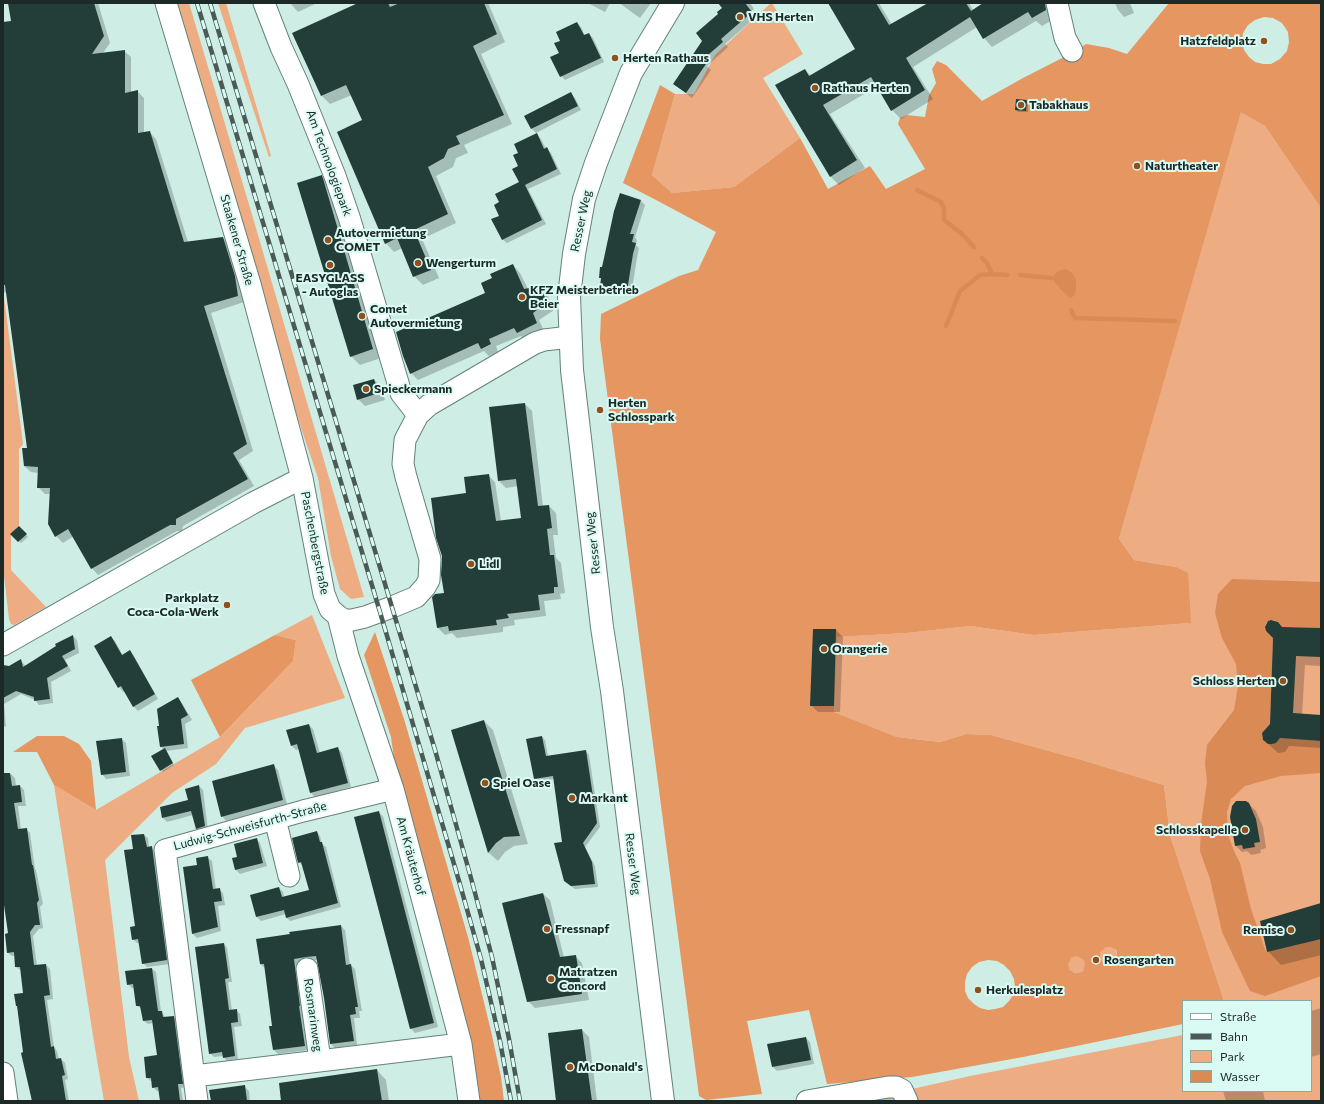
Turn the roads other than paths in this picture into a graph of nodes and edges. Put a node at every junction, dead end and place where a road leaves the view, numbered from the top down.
1 (166, 3) edge
2 (264, 3) edge
3 (673, 3) edge
4 (1057, 3) edge
5 (1072, 51) dead end
6 (570, 337) junction
7 (418, 415) junction
8 (302, 478) junction
9 (338, 616) junction
10 (3, 645) edge
11 (393, 789) junction
12 (275, 819) junction
13 (289, 876) dead end
14 (307, 969) dead end
15 (461, 1044) junction
16 (320, 1060) junction
17 (3, 1073) edge
18 (194, 1076) junction
19 (853, 1097) edge
20 (7, 1101) edge
21 (198, 1101) edge
22 (469, 1101) edge
23 (663, 1101) edge
24 (807, 1101) edge
25 (907, 1101) edge

1 - 8 street, Staakener Straße
2 - 7 street, Am Technologiepark
3 - 6 main road, Resser Weg
4 - 5 street
6 - 7 street
6 - 23 main road, Resser Weg
7 - 9 street
8 - 9 street, Paschenbergstraße
8 - 10 street, Paschenbergstraße
9 - 11 street, Am Kräuterhof
11 - 12 street, Ludwig-Schweisfurth-Straße
11 - 15 street, Am Kräuterhof
12 - 13 street
12 - 18 street, Ludwig-Schweisfurth-Straße
14 - 16 street, Rosmarinweg
15 - 16 street
15 - 22 street, Am Kräuterhof
16 - 18 street
17 - 20 street
18 - 21 street, Ludwig-Schweisfurth-Straße
19 - 24 street
19 - 25 street

